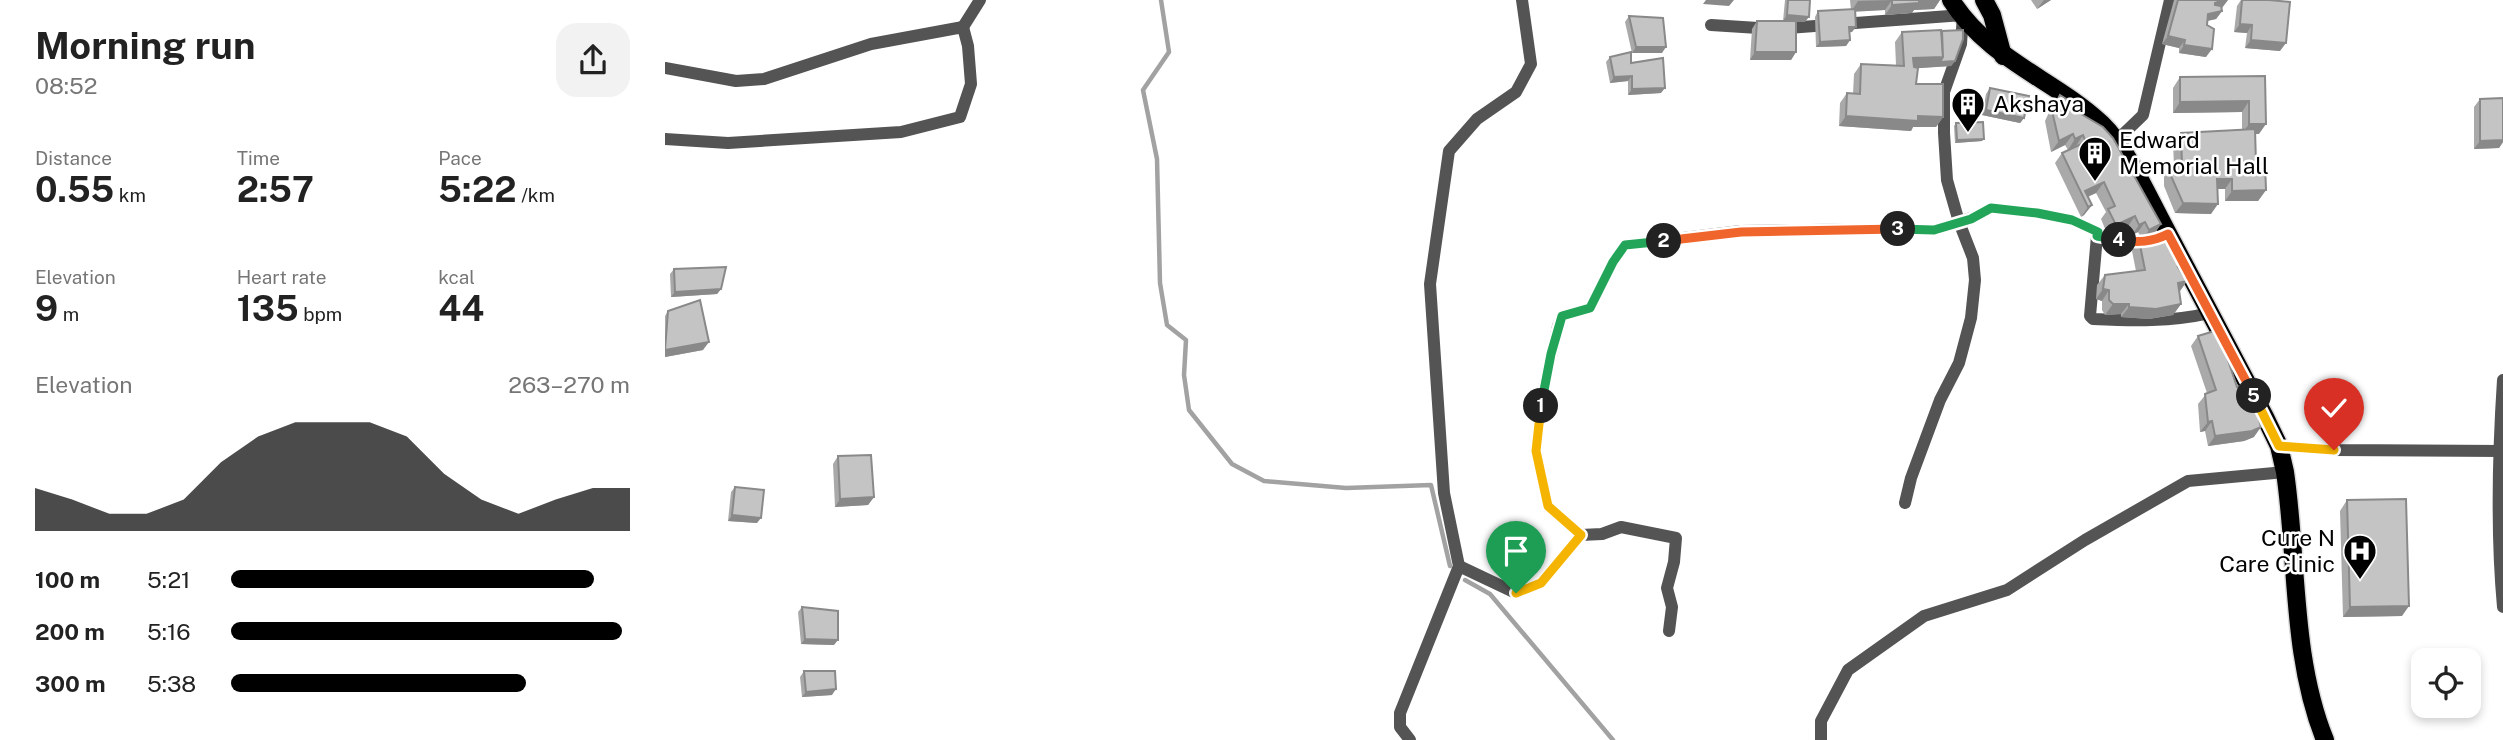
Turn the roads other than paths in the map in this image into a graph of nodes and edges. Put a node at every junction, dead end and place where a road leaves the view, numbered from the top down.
1 (980, 0) edge
2 (1522, 0) edge
3 (1951, 0) edge
4 (1984, 0) edge
5 (2170, 0) edge
6 (1963, 15) junction
7 (1711, 25) dead end
8 (963, 27) junction
9 (2003, 56) junction
10 (665, 68) edge
11 (665, 139) edge
12 (2116, 141) junction
13 (1959, 222) junction
14 (2168, 234) junction
15 (2097, 236) junction
16 (2210, 313) junction
17 (2503, 380) edge
18 (2279, 446) junction
19 (2500, 451) edge
20 (2285, 472) junction
21 (1905, 503) dead end
22 (1581, 535) junction
23 (1459, 566) junction
24 (2503, 607) edge
25 (1669, 632) dead end
26 (1410, 740) edge
27 (1821, 740) edge
28 (2325, 740) edge

1 - 8 street
2 - 23 street
3 - 6 main road
4 - 9 main road
5 - 12 street
6 - 7 street
6 - 9 main road
6 - 13 street
8 - 10 street
8 - 11 street
9 - 12 main road
12 - 14 main road
13 - 15 street
13 - 21 street
13 - 22 street
14 - 15 street
14 - 16 main road
15 - 16 street
16 - 18 main road
17 - 19 street
18 - 19 street
18 - 20 main road
19 - 24 street
20 - 27 street
20 - 28 main road
22 - 23 street
22 - 25 street
23 - 26 street

